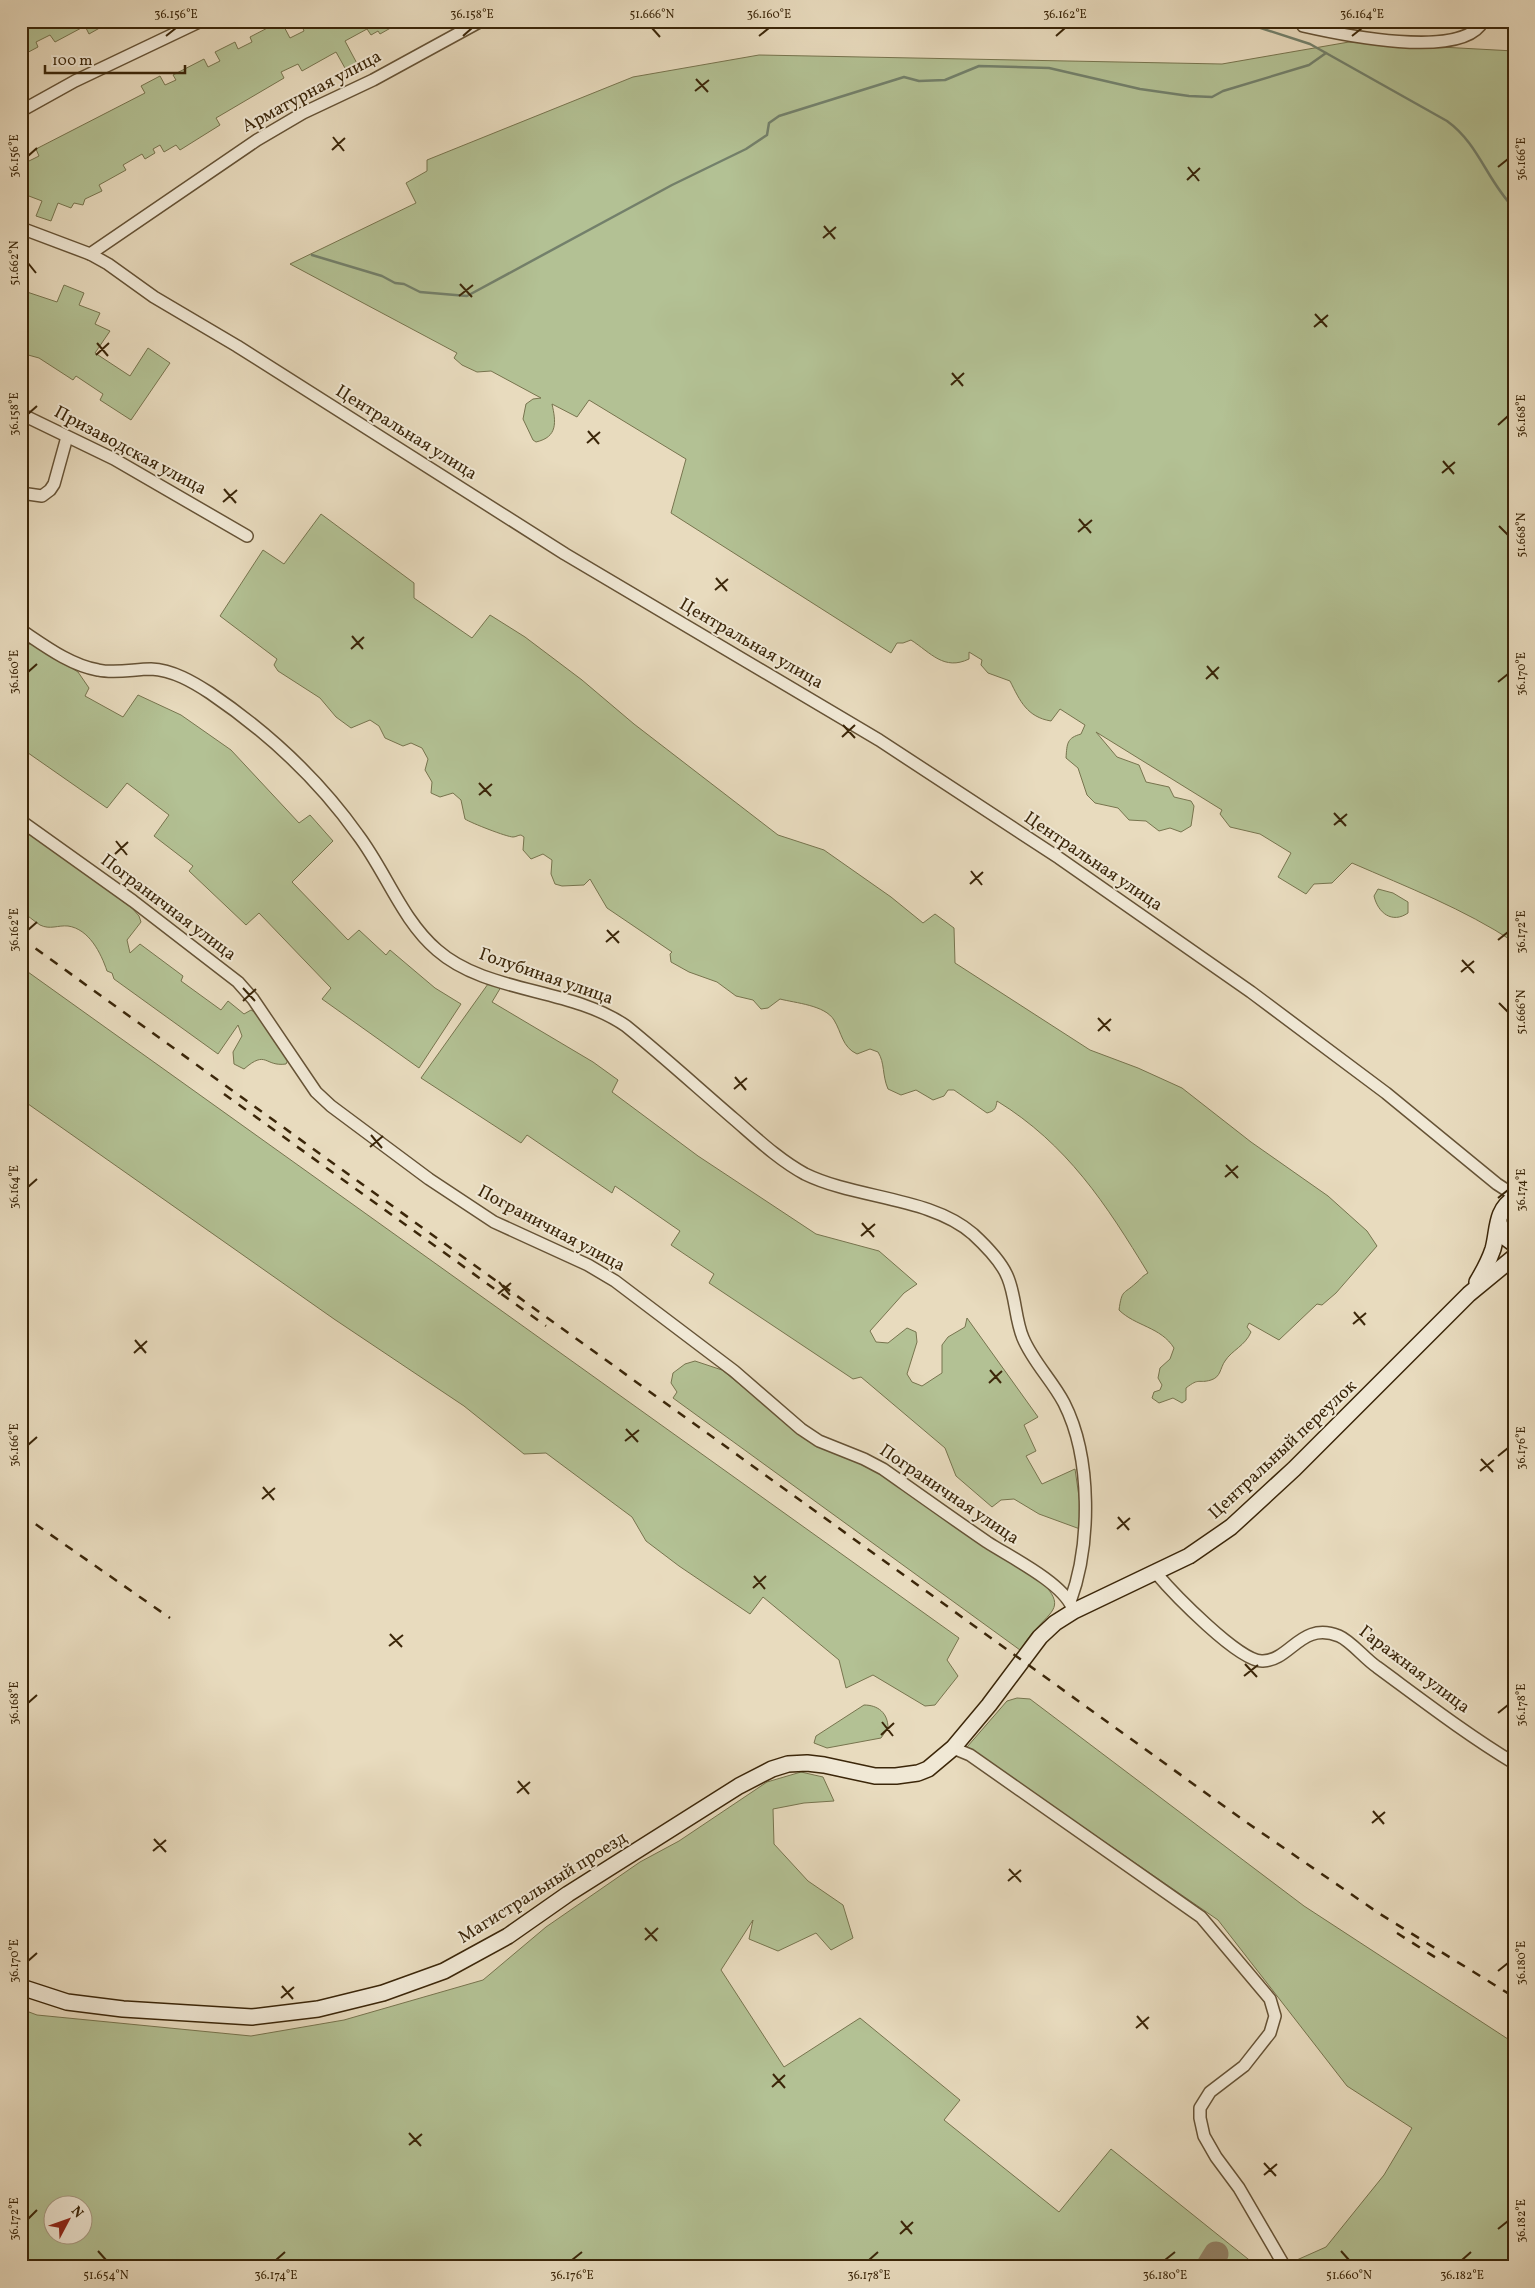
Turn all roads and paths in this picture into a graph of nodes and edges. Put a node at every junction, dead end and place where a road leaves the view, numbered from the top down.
1 (201, 21) edge
2 (481, 21) edge
3 (1483, 21) edge
4 (1303, 26) dead end
5 (21, 111) edge
6 (21, 228) edge
7 (90, 254) junction
8 (21, 414) edge
9 (67, 437) junction
10 (21, 493) edge
11 (247, 536) dead end
12 (21, 630) edge
13 (21, 821) edge
14 (1497, 1184) junction
15 (1514, 1194) edge
16 (1505, 1210) edge
17 (1514, 1244) edge
18 (1514, 1257) edge
19 (1469, 1294) junction
20 (1156, 1573) junction
21 (1072, 1606) junction
22 (953, 1748) junction
23 (1514, 1763) edge
24 (21, 1987) edge
25 (1285, 2267) edge

1 - 5 street
2 - 7 street, Арматурная улица
3 - 4 street
6 - 7 street, Центральная улица
7 - 14 street, Центральная улица
8 - 9 street, Призаводская улица
9 - 10 street
9 - 11 street, Призаводская улица
12 - 21 street, Голубиная улица
13 - 21 street, Пограничная улица
14 - 15 street, Центральная улица
14 - 16 street
16 - 17 main road
16 - 19 main road
18 - 19 main road
19 - 20 main road, Центральный переулок
20 - 21 main road, Центральный переулок
20 - 23 street, Гаражная улица
21 - 22 main road, Магистральный проезд
22 - 24 main road, Магистральный проезд
22 - 25 street

